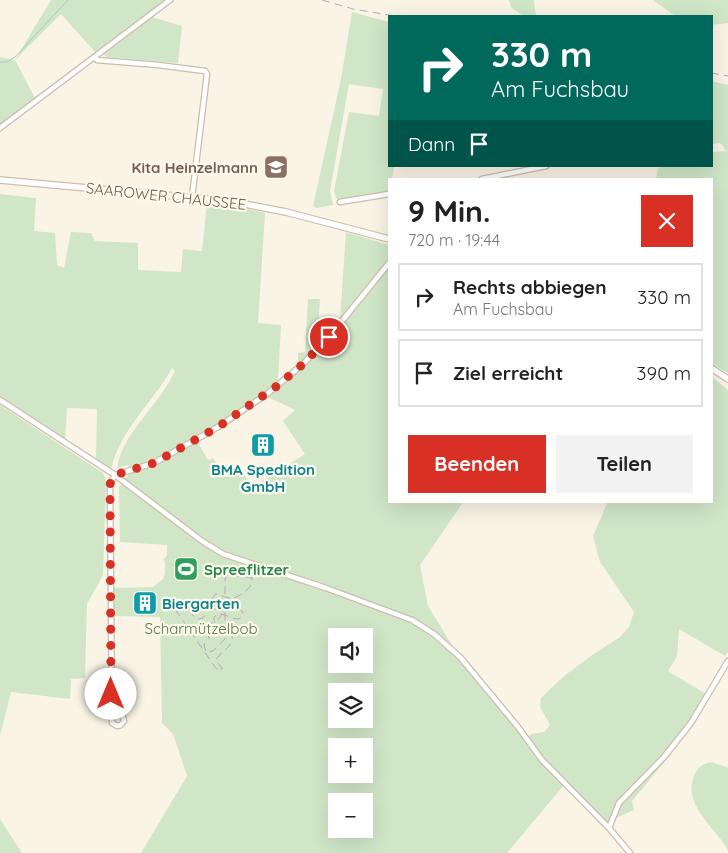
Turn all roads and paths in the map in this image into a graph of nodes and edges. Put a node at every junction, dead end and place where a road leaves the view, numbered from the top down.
1 (170, 0) edge
2 (94, 57) junction
3 (0, 128) edge
4 (541, 167) edge
5 (487, 178) edge
6 (0, 180) edge
7 (388, 194) edge
8 (192, 197) junction
9 (340, 202) dead end
10 (388, 239) edge
11 (388, 264) edge
12 (713, 369) edge
13 (728, 380) edge
14 (0, 400) edge
15 (115, 475) junction
16 (728, 661) edge
17 (112, 706) junction
18 (609, 828) junction
19 (630, 853) edge

1 - 2 street
2 - 3 street
2 - 8 street
4 - 5 street
6 - 8 main road, SAAROWER CHAUSSEE
7 - 9 street
8 - 10 main road, SAAROWER CHAUSSEE
11 - 15 street
12 - 13 main road
14 - 15 street
15 - 17 street
15 - 18 street
16 - 18 street
17 - 17 street
18 - 19 street

